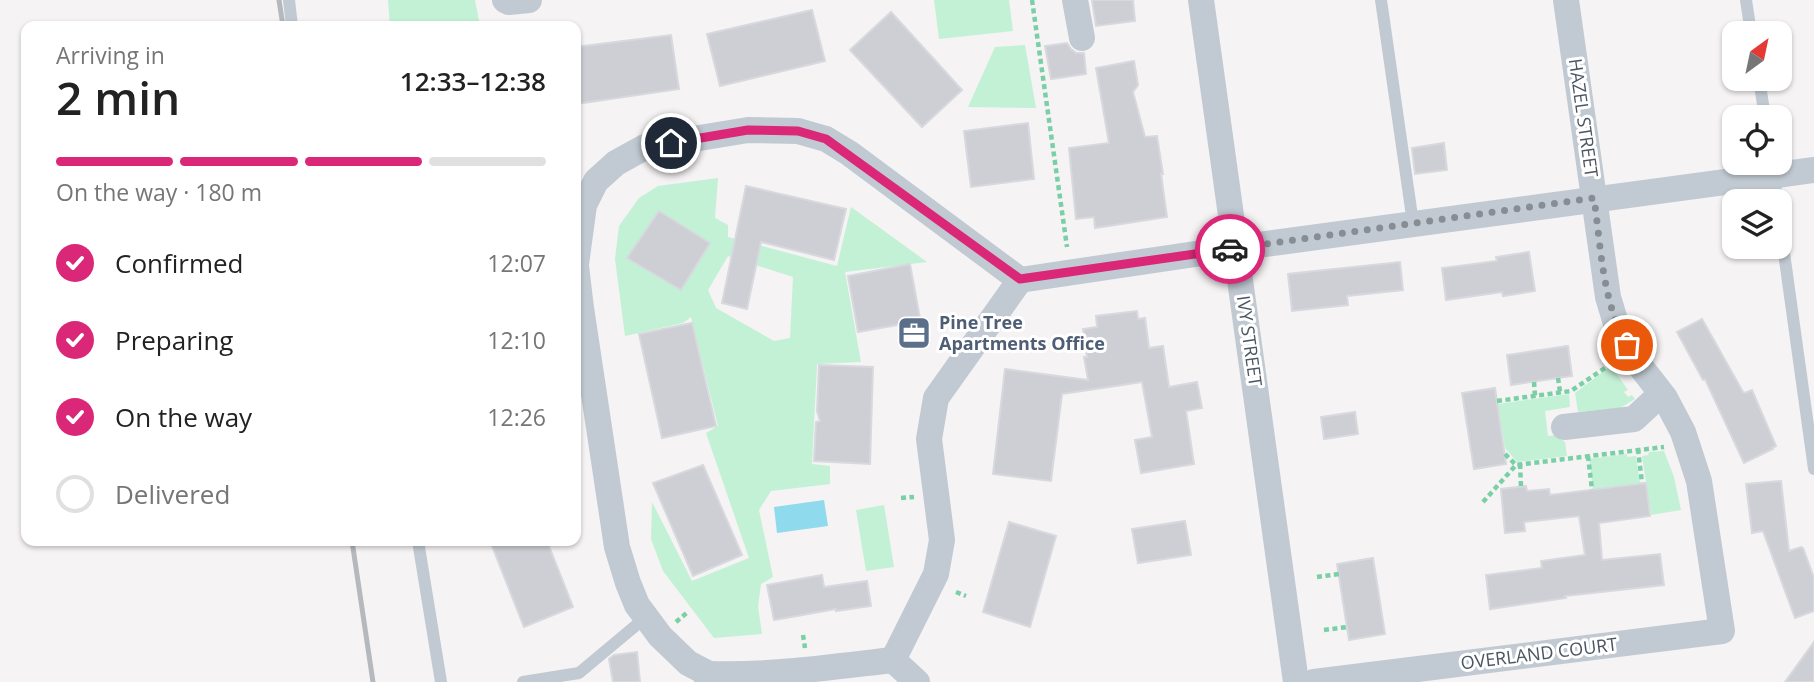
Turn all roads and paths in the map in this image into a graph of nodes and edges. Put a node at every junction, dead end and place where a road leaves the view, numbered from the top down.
1 (289, 0) edge
2 (505, 0) edge
3 (529, 0) edge
4 (1031, 0) edge
5 (1075, 0) edge
6 (1201, 0) edge
7 (1381, 0) edge
8 (1566, 0) edge
9 (1746, 0) edge
10 (291, 21) edge
11 (1749, 21) edge
12 (1082, 38) dead end
13 (1792, 169) edge
14 (1814, 170) edge
15 (1736, 175) edge
16 (1594, 198) junction
17 (1413, 223) junction
18 (581, 228) edge
19 (1067, 247) dead end
20 (1236, 248) junction
21 (1785, 259) edge
22 (1020, 279) junction
23 (581, 305) edge
24 (1611, 364) dead end
25 (1558, 378) dead end
26 (1534, 382) dead end
27 (1560, 393) junction
28 (1661, 394) junction
29 (1535, 396) junction
30 (1496, 401) dead end
31 (1564, 427) dead end
32 (1665, 446) dead end
33 (1638, 449) junction
34 (1505, 454) dead end
35 (1588, 456) junction
36 (1518, 464) junction
37 (1814, 469) edge
38 (1642, 483) dead end
39 (1521, 486) dead end
40 (1592, 489) dead end
41 (1483, 502) dead end
42 (419, 546) edge
43 (1339, 574) dead end
44 (1317, 577) dead end
45 (956, 592) dead end
46 (966, 596) dead end
47 (689, 611) dead end
48 (646, 617) junction
49 (675, 622) dead end
50 (1347, 627) dead end
51 (1324, 630) dead end
52 (1722, 631) joint
53 (893, 660) junction
54 (708, 678) edge
55 (440, 682) edge
56 (523, 682) edge
57 (917, 682) edge
58 (1296, 682) edge
59 (1314, 682) edge

1 - 10 lane
2 - 3 street
4 - 19 path
5 - 12 street
6 - 20 street, IVY STREET
7 - 17 lane
8 - 16 street, HAZEL STREET
9 - 11 lane
13 - 14 street
15 - 16 street
16 - 17 street
16 - 28 street, HAZEL STREET
17 - 20 street
18 - 22 street
20 - 22 street
20 - 58 street, IVY STREET
21 - 37 lane
22 - 53 street
23 - 48 street
24 - 27 path
25 - 27 path
26 - 29 path
27 - 29 path
28 - 31 street
28 - 52 street, HAZEL STREET
29 - 30 path
32 - 33 path
33 - 35 path
33 - 38 path
34 - 36 path
35 - 36 path
35 - 40 path
36 - 39 path
36 - 41 path
42 - 55 lane
43 - 44 path
45 - 46 path
47 - 49 path
48 - 54 street
48 - 56 lane
50 - 51 path
52 - 59 street, OVERLAND COURT
53 - 54 street
53 - 57 street

